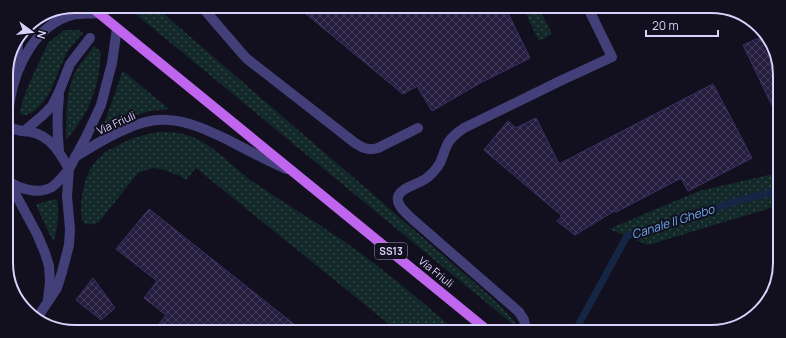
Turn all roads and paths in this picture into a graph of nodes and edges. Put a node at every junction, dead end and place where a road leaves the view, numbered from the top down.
1 (99, 13) joint
2 (207, 13) edge
3 (590, 13) edge
4 (118, 28) junction
5 (90, 38) dead end
6 (18, 52) edge
7 (17, 73) junction
8 (13, 80) edge
9 (13, 88) edge
10 (59, 92) junction
11 (13, 128) edge
12 (418, 128) dead end
13 (24, 131) junction
14 (58, 150) junction
15 (75, 157) junction
16 (69, 169) junction
17 (294, 174) junction
18 (13, 184) edge
19 (13, 190) edge
20 (47, 303) junction
21 (40, 314) edge
22 (481, 325) edge
23 (525, 325) edge

1 - 4 main road, Via Friuli / SS13
1 - 7 street
2 - 12 street
3 - 23 street
4 - 15 street, Via Friuli
4 - 17 main road, Via Friuli / SS13
5 - 10 street
6 - 7 street
7 - 8 street
7 - 9 street
10 - 13 street
10 - 14 street
11 - 13 street
13 - 14 street
14 - 16 street
15 - 16 street
15 - 17 street, Via Friuli
16 - 18 street
16 - 20 street
17 - 22 main road, Via Friuli / SS13
19 - 20 street
20 - 21 street

